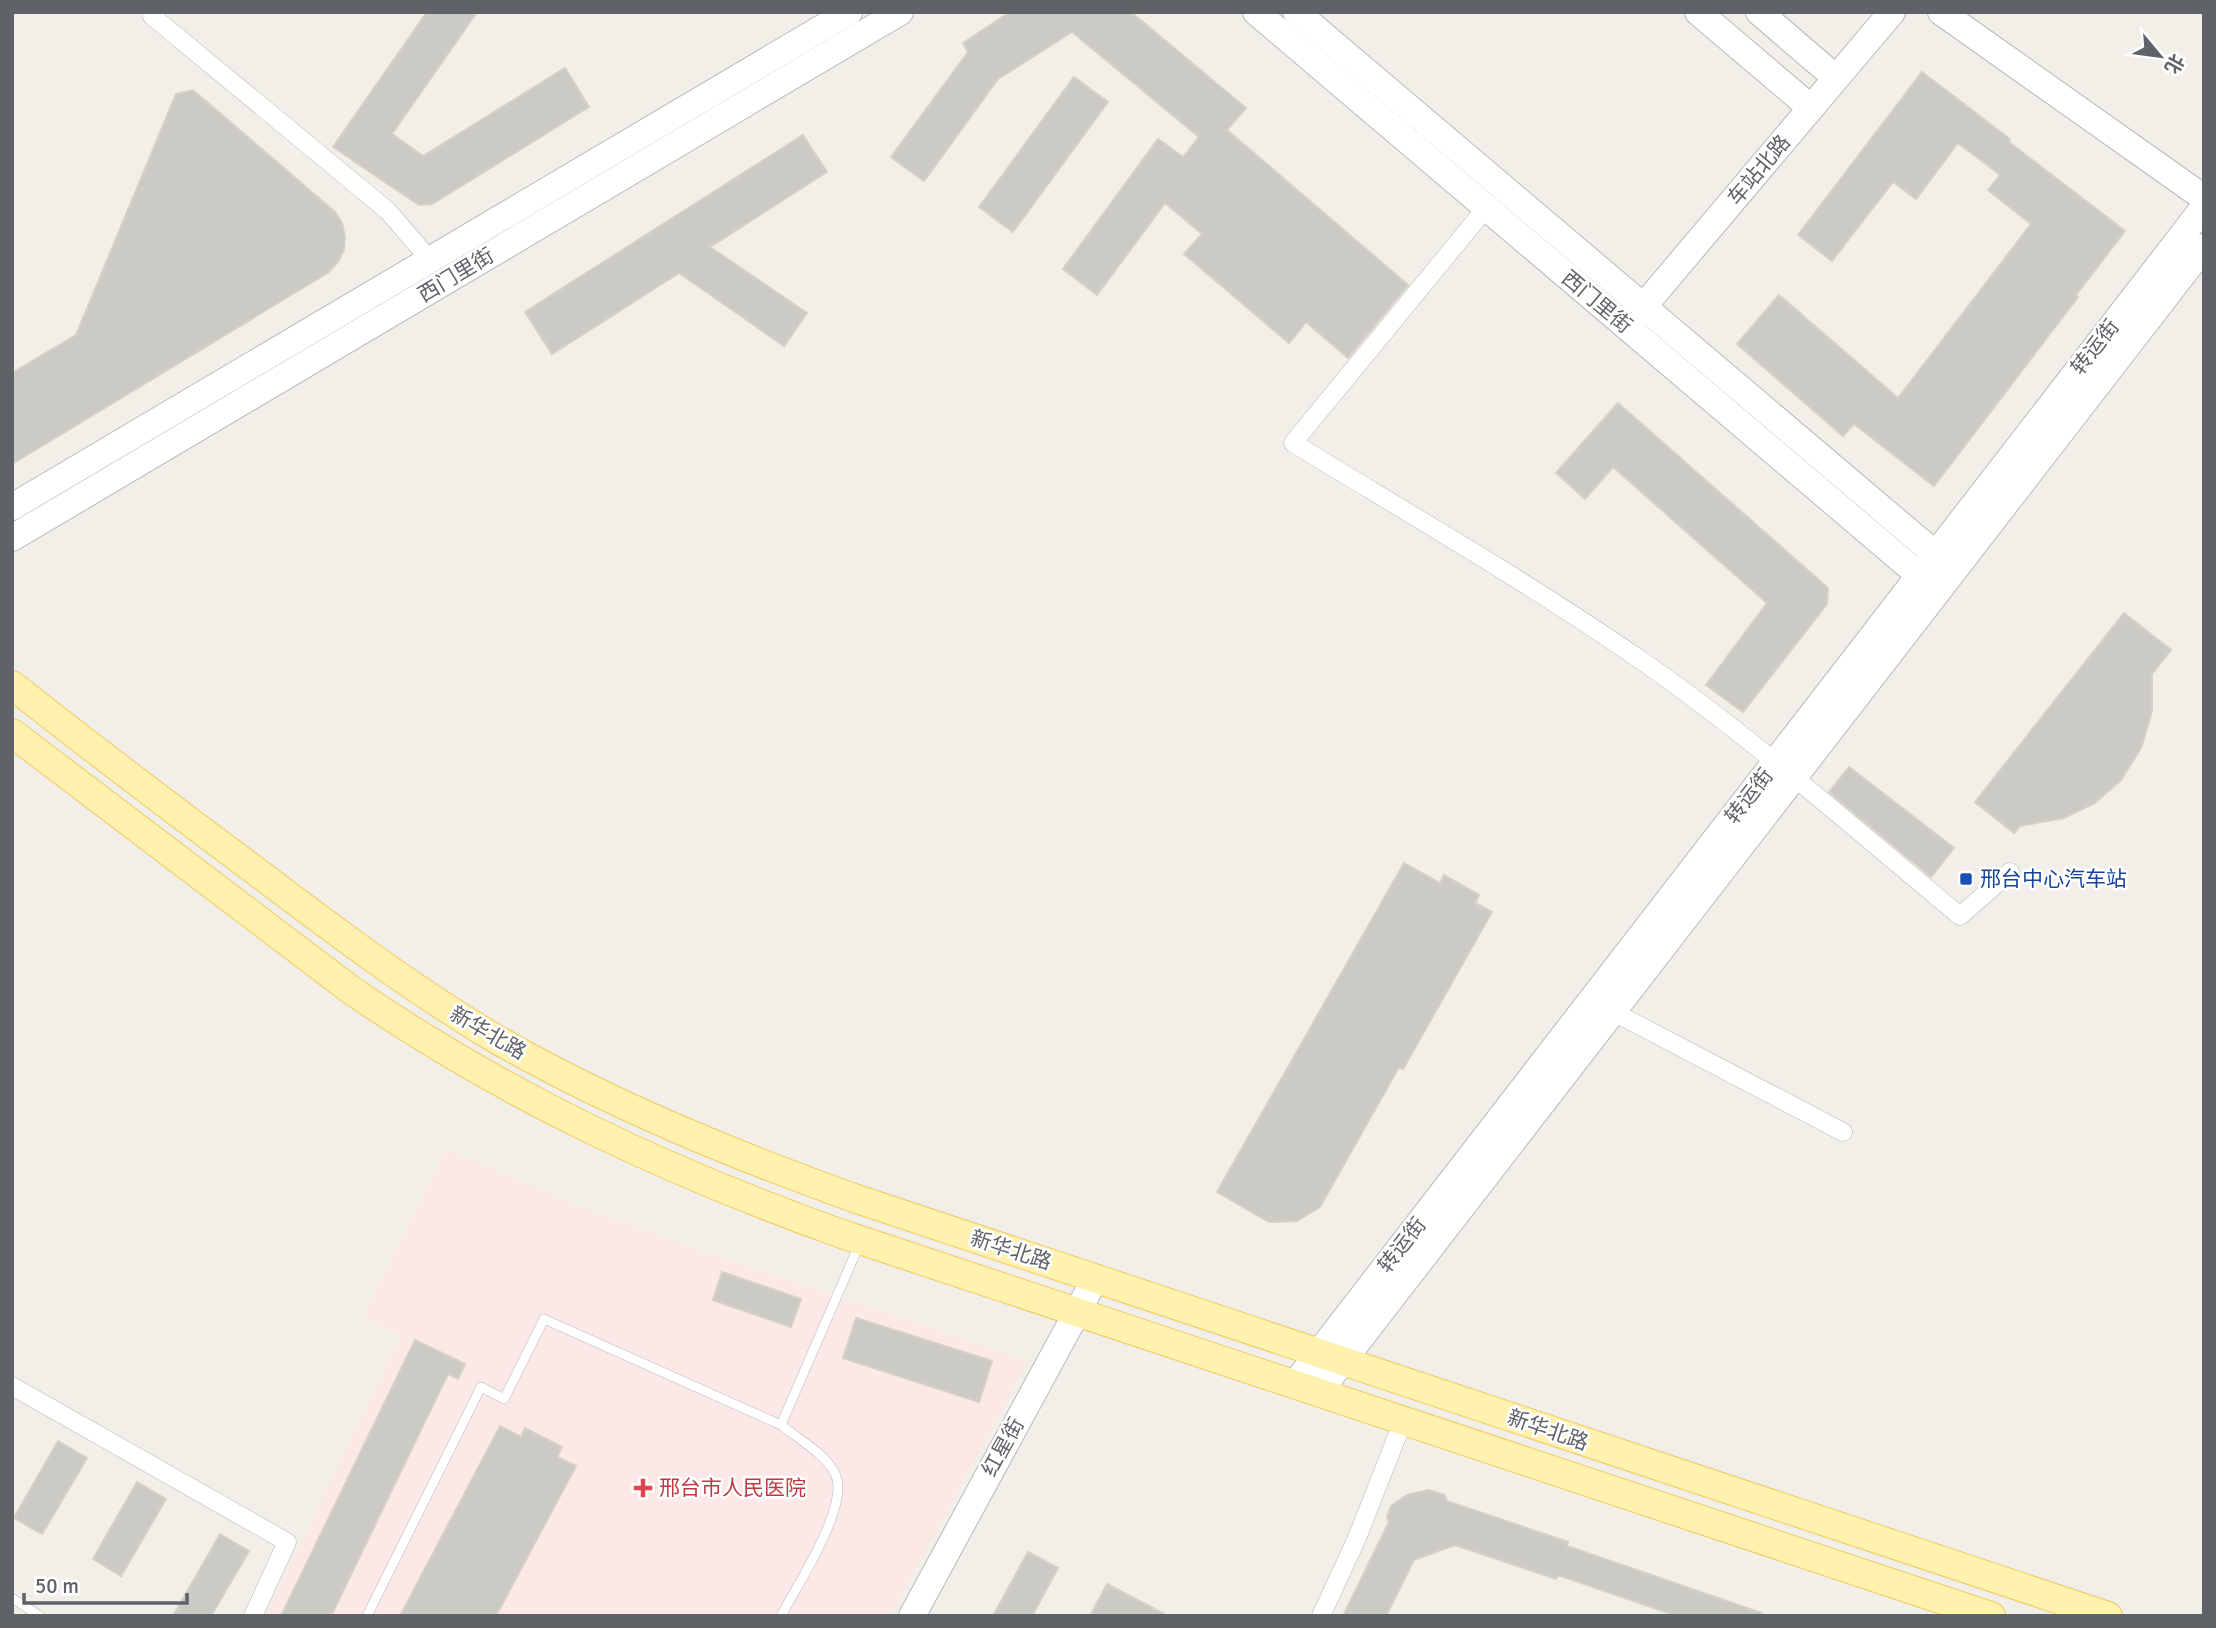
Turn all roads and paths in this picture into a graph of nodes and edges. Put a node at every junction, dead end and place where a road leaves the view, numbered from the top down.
1 (849, 12) edge
2 (900, 12) edge
3 (1256, 12) edge
4 (1296, 12) edge
5 (1698, 12) edge
6 (1759, 12) edge
7 (1892, 12) edge
8 (1941, 12) edge
9 (152, 16) dead end
10 (1836, 78) junction
11 (1811, 108) junction
12 (2204, 198) edge
13 (2204, 207) edge
14 (1486, 208) junction
15 (2204, 247) edge
16 (430, 260) junction
17 (1644, 307) junction
18 (1626, 327) junction
19 (12, 507) edge
20 (12, 538) edge
21 (1937, 573) junction
22 (12, 685) edge
23 (12, 733) edge
24 (1784, 770) junction
25 (2010, 872) dead end
26 (1602, 1006) junction
27 (1843, 1132) dead end
28 (861, 1240) junction
29 (1095, 1279) junction
30 (1076, 1312) junction
31 (1331, 1357) junction
32 (12, 1386) edge
33 (1306, 1389) junction
34 (1403, 1421) junction
35 (781, 1424) junction
36 (12, 1598) edge
37 (40, 1616) edge
38 (253, 1616) edge
39 (367, 1616) edge
40 (780, 1616) edge
41 (912, 1616) edge
42 (1321, 1616) edge
43 (1992, 1616) edge
44 (2108, 1616) edge

1 - 16 street
2 - 20 street, 西门里街
3 - 14 street, 西门里街
4 - 17 street
5 - 11 street
6 - 10 street
7 - 10 street, 车站北路
8 - 12 street
9 - 16 street
10 - 11 street, 车站北路
11 - 17 street, 车站北路
13 - 21 street, 转运街
14 - 18 street, 西门里街
14 - 24 street
15 - 21 street, 转运街
16 - 19 street
17 - 18 street, 车站北路
17 - 21 street
18 - 21 street, 西门里街
21 - 24 street, 转运街
22 - 29 main road, 新华北路
23 - 28 main road, 新华北路
24 - 25 street
24 - 26 street, 转运街
26 - 27 street
26 - 31 street, 转运街
28 - 30 main road, 新华北路
28 - 35 lane
29 - 30 street, 红星街
29 - 31 main road, 新华北路
30 - 33 main road, 新华北路
30 - 41 street, 红星街
31 - 33 street, 转运街
31 - 44 main road, 新华北路
32 - 38 street
33 - 34 main road, 新华北路
34 - 42 street
34 - 43 main road, 新华北路
35 - 39 lane
35 - 40 lane
36 - 37 lane

